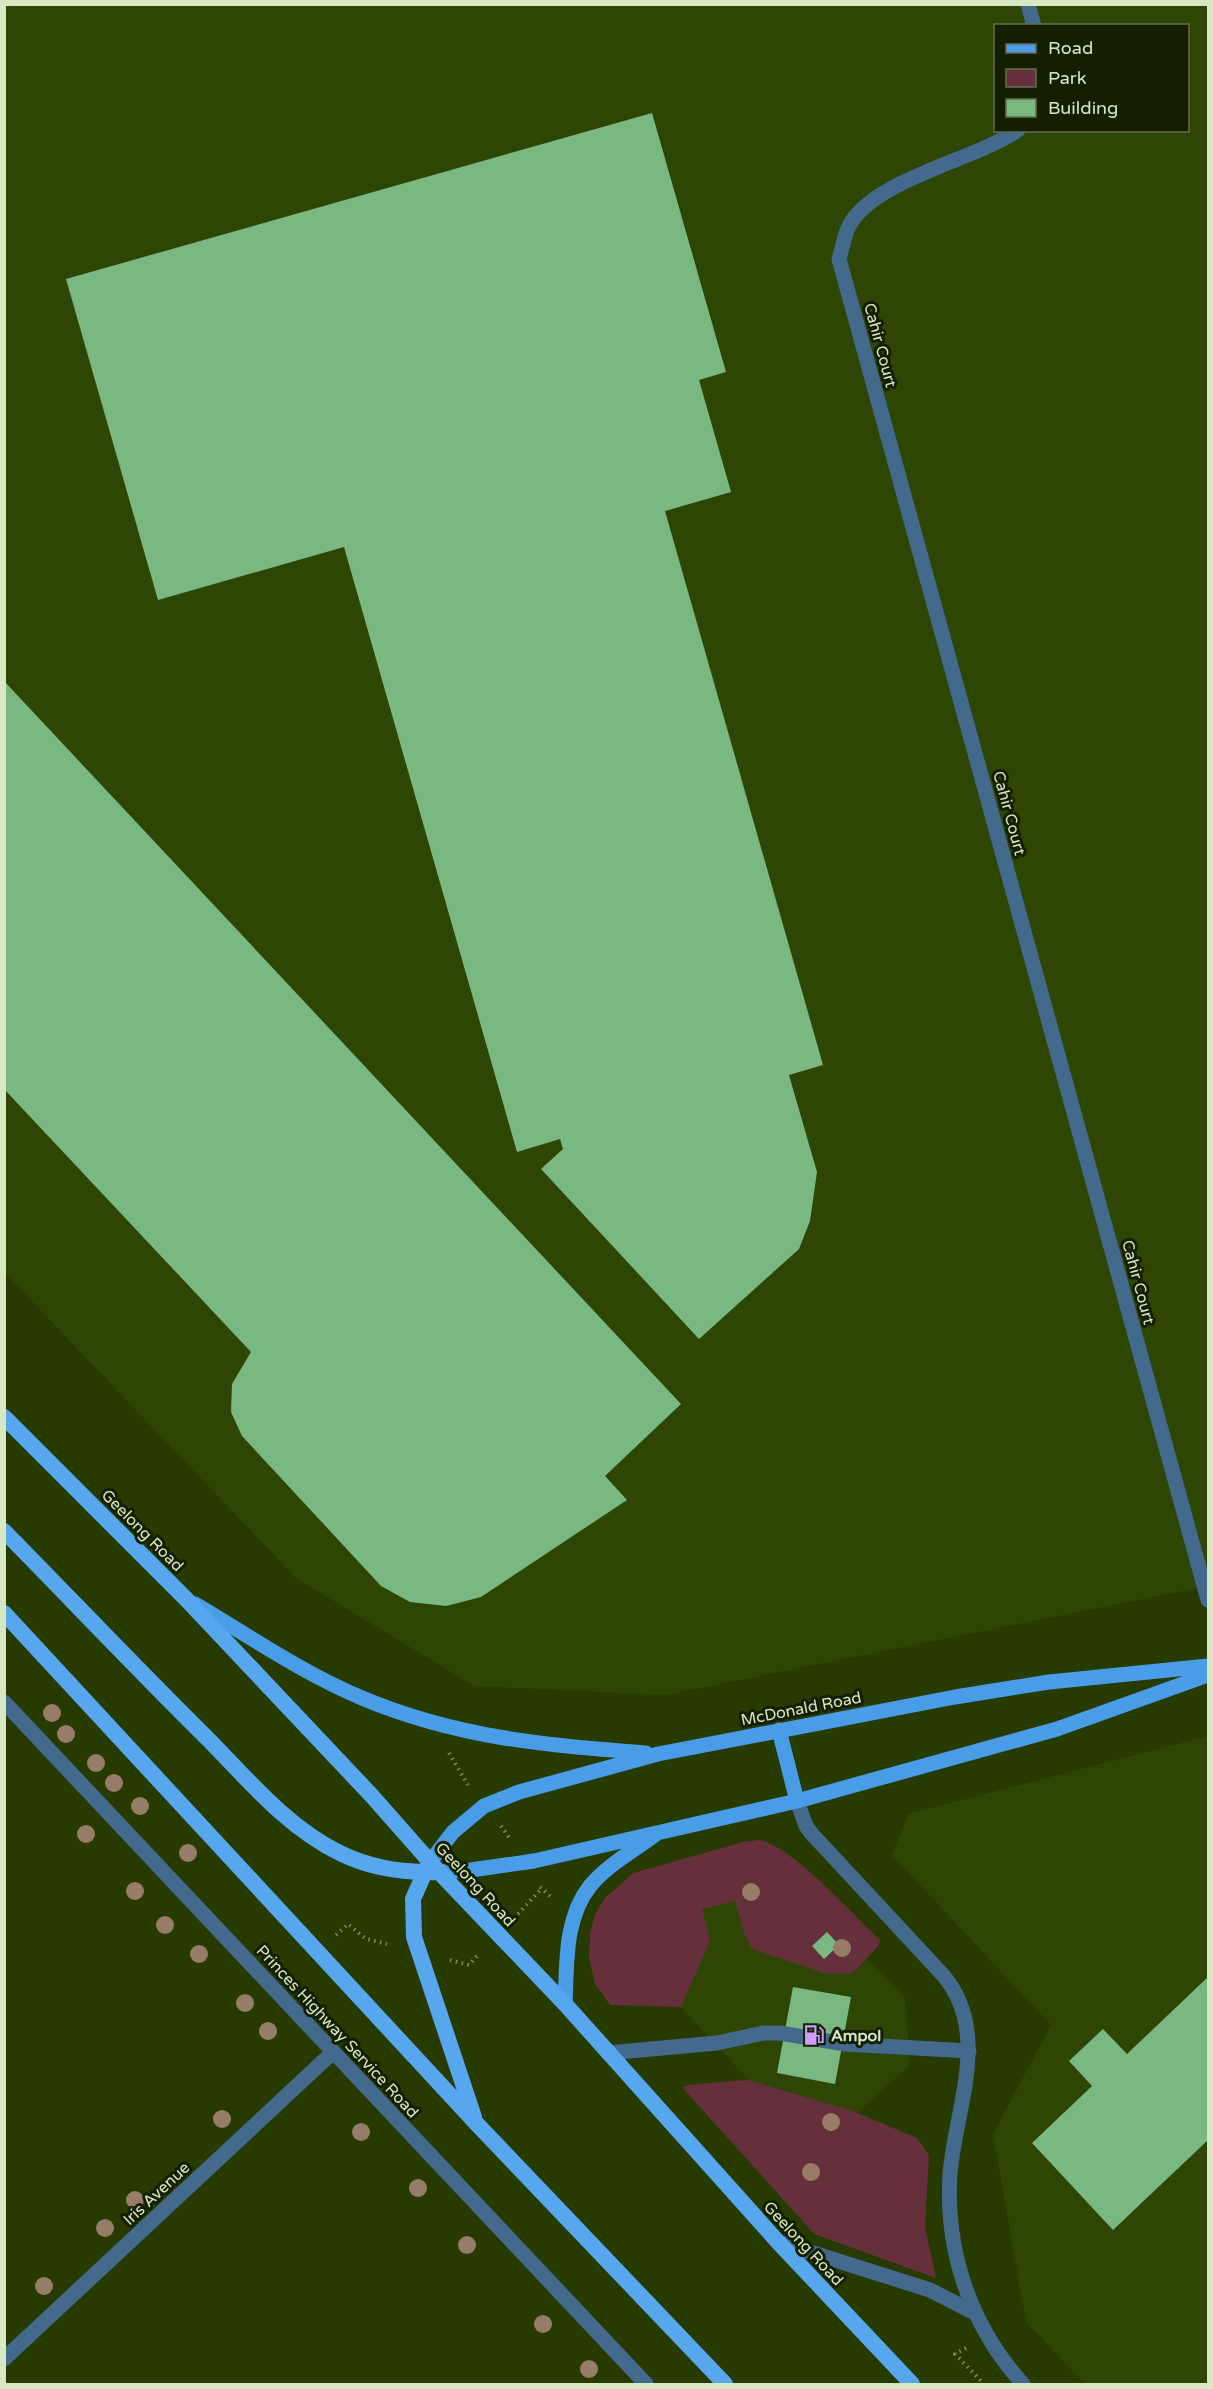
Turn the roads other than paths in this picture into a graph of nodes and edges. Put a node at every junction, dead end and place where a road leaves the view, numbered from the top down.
1 (1028, 4) edge
2 (1033, 24) edge
3 (1015, 132) edge
4 (4, 1417) edge
5 (4, 1531) edge
6 (187, 1600) junction
7 (1209, 1600) edge
8 (4, 1613) edge
9 (1209, 1666) edge
10 (1209, 1675) edge
11 (4, 1702) edge
12 (779, 1730) junction
13 (658, 1754) junction
14 (797, 1801) junction
15 (661, 1830) junction
16 (431, 1869) junction
17 (565, 2004) junction
18 (969, 2051) junction
19 (332, 2053) junction
20 (609, 2053) junction
21 (476, 2123) junction
22 (778, 2242) junction
23 (975, 2313) junction
24 (4, 2359) edge
25 (646, 2385) edge
26 (725, 2385) edge
27 (912, 2385) edge
28 (1023, 2385) edge

1 - 2 street
3 - 7 street, Cahir Court
4 - 6 highway, Geelong Road
5 - 16 highway
6 - 13 main road
6 - 16 highway, Geelong Road
8 - 21 highway
9 - 12 main road, McDonald Road
10 - 14 main road
11 - 19 street, Princes Highway Service Road
12 - 13 main road, McDonald Road
12 - 14 main road
13 - 16 main road, McDonald Road
14 - 15 main road
14 - 18 street
15 - 16 main road
15 - 17 main road
16 - 17 highway, Geelong Road
16 - 21 highway
17 - 20 highway, Geelong Road
18 - 20 street
18 - 23 street
19 - 24 street, Iris Avenue
19 - 25 street, Princes Highway Service Road
20 - 22 highway, Geelong Road
21 - 26 highway
22 - 23 street
22 - 27 highway, Geelong Road
23 - 28 street

